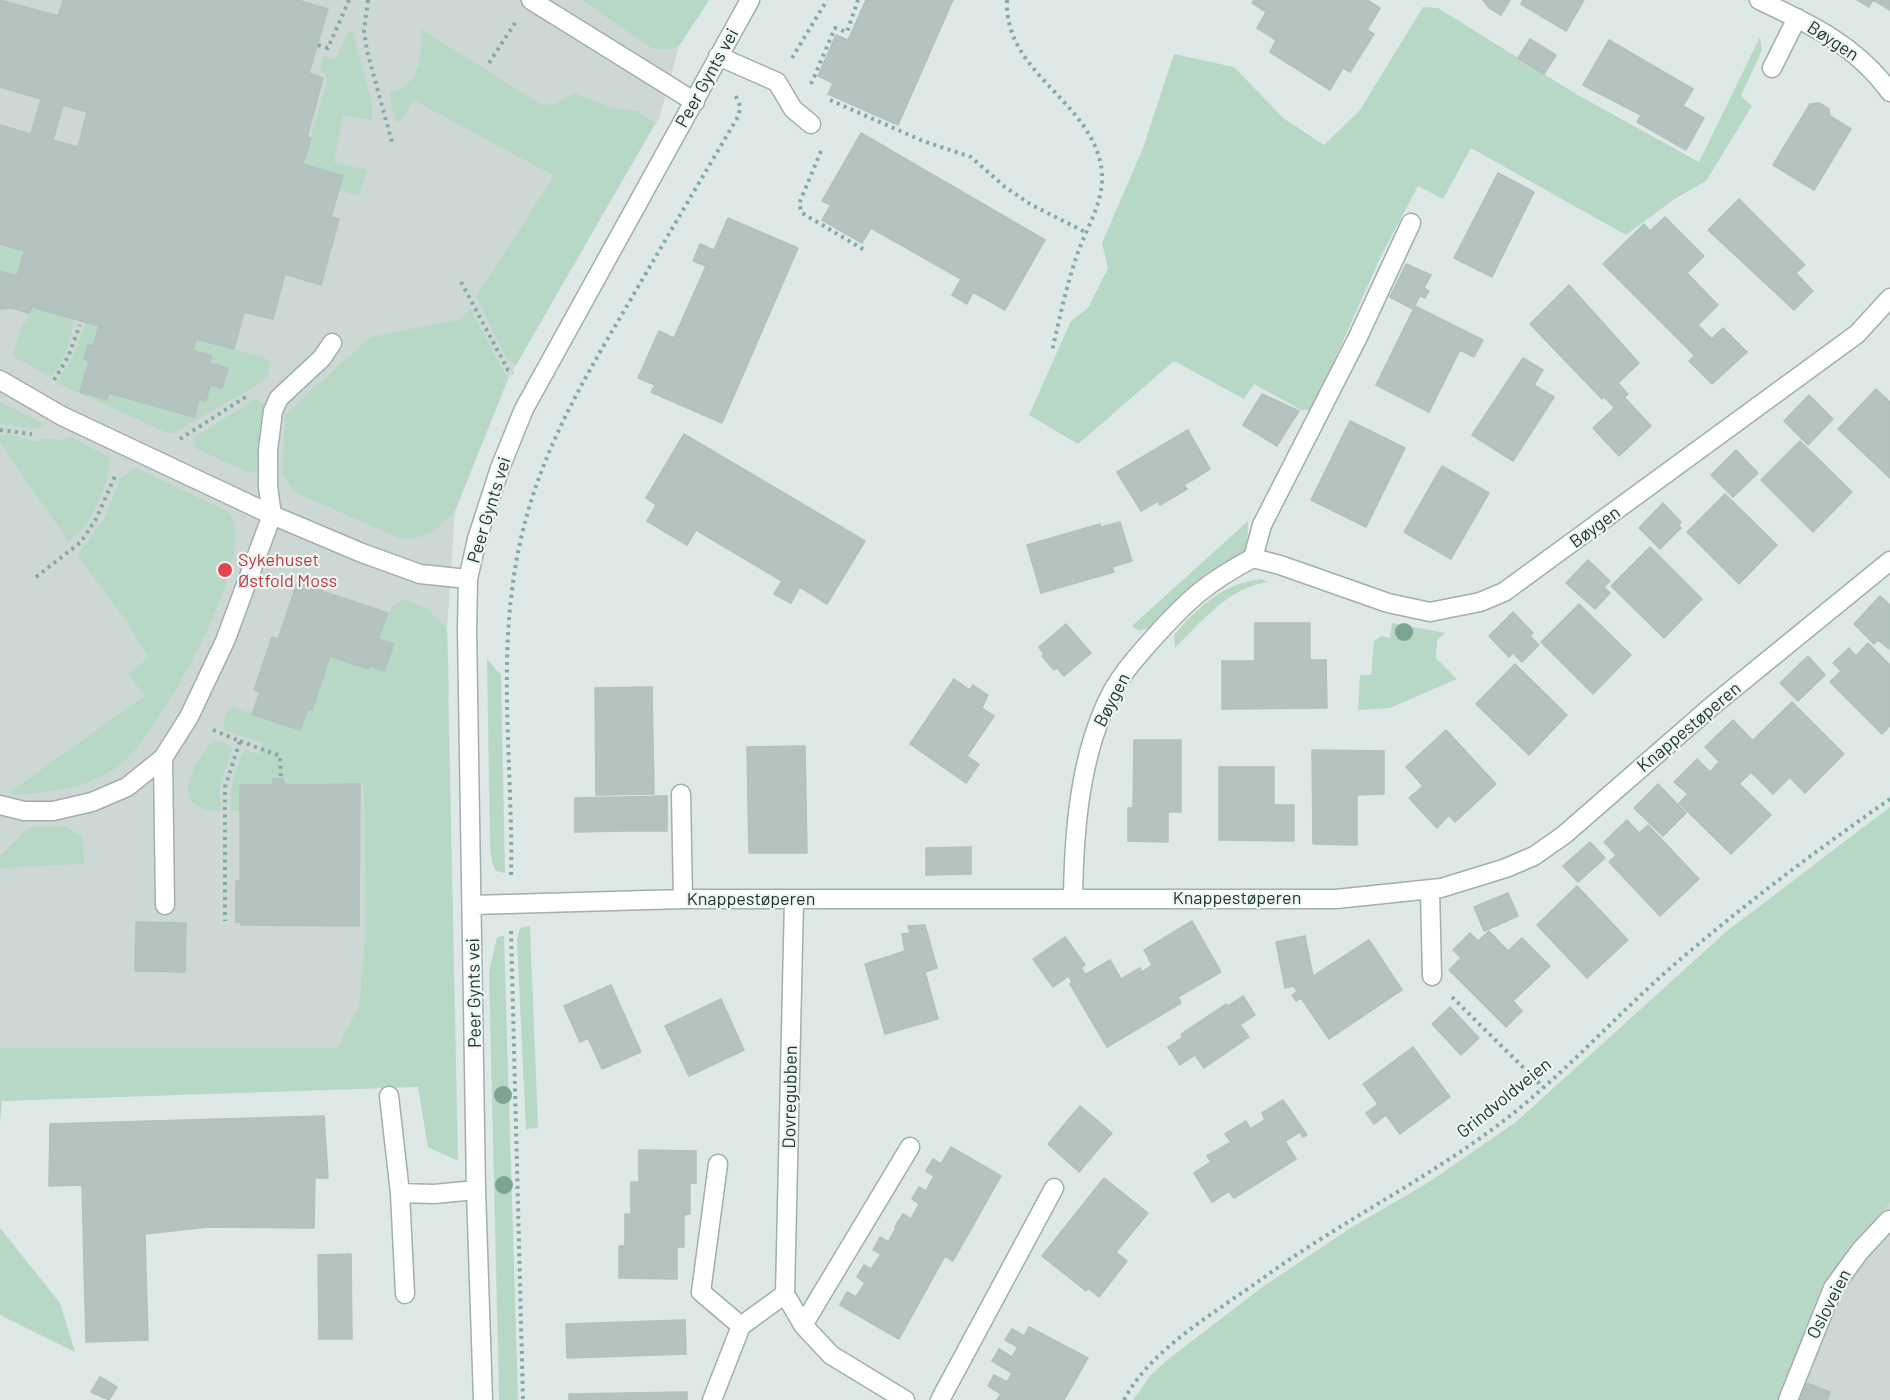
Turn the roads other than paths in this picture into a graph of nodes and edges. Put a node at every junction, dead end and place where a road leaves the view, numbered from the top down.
1 (531, 0) edge
2 (750, 0) edge
3 (1758, 0) edge
4 (1797, 18) junction
5 (718, 56) junction
6 (1772, 68) dead end
7 (1890, 92) edge
8 (695, 102) junction
9 (811, 124) dead end
10 (1411, 223) dead end
11 (1890, 298) edge
12 (332, 342) dead end
13 (0, 380) edge
14 (273, 514) junction
15 (1253, 558) junction
16 (1890, 561) edge
17 (468, 579) junction
18 (162, 758) junction
19 (681, 794) dead end
20 (0, 805) edge
21 (1430, 890) junction
22 (1073, 897) junction
23 (683, 899) junction
24 (794, 900) junction
25 (165, 905) dead end
26 (473, 905) junction
27 (1432, 976) road end
28 (389, 1096) dead end
29 (910, 1147) dead end
30 (718, 1164) dead end
31 (1054, 1188) dead end
32 (476, 1190) junction
33 (400, 1193) junction
34 (1889, 1220) edge
35 (405, 1294) dead end
36 (785, 1294) junction
37 (803, 1325) junction
38 (741, 1326) junction
39 (483, 1400) edge
40 (712, 1400) edge
41 (905, 1400) edge
42 (940, 1400) edge
43 (1788, 1400) edge

1 - 8 street
2 - 5 street, Peer Gynts vei
3 - 4 street, Bøygen
4 - 6 street, Bøygen
4 - 7 street, Bøygen
5 - 8 street, Peer Gynts vei
5 - 9 street
8 - 17 street, Peer Gynts vei
10 - 15 street
11 - 15 street, Bøygen
12 - 14 street
13 - 14 street
14 - 17 street
14 - 18 street
15 - 22 street, Bøygen
16 - 21 street, Knappestøperen
17 - 26 street, Peer Gynts vei
18 - 20 street
18 - 25 street
19 - 23 street
21 - 22 street, Knappestøperen
21 - 27 street
22 - 24 street, Knappestøperen
23 - 24 street, Knappestøperen
23 - 26 street, Knappestøperen
24 - 36 street, Dovregubben
26 - 32 street, Peer Gynts vei
28 - 33 street
29 - 37 street
30 - 38 street
31 - 42 street
32 - 33 street
32 - 39 street, Peer Gynts vei
33 - 35 street
34 - 43 street, Osloveien
36 - 37 street
36 - 38 street
37 - 41 street
38 - 40 street

